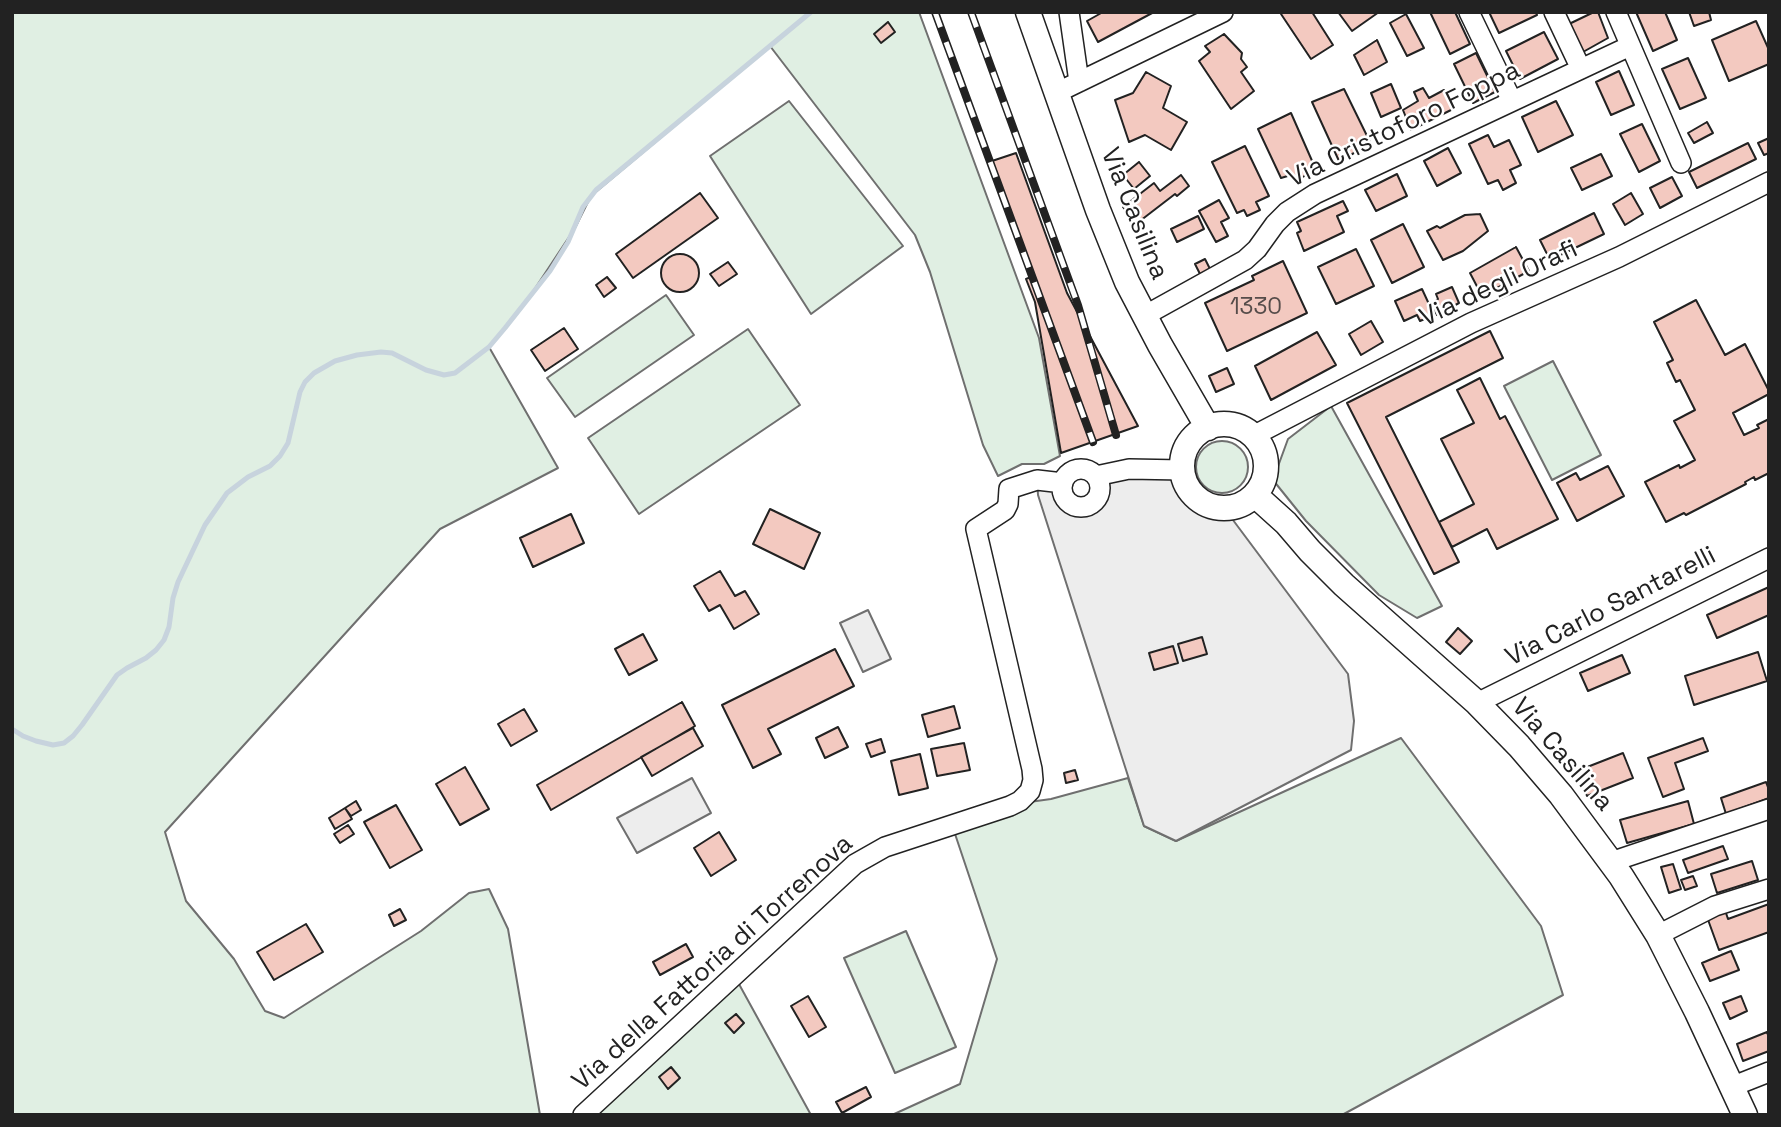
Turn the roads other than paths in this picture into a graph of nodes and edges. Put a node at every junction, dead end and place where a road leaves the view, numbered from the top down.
1 (1028, 12) edge
2 (1069, 12) edge
3 (1223, 12) edge
4 (1469, 12) edge
5 (1554, 12) edge
6 (1616, 12) edge
7 (1630, 46) junction
8 (1581, 69) junction
9 (1079, 82) junction
10 (1056, 93) junction
11 (1513, 102) junction
12 (1681, 163) dead end
13 (1769, 182) edge
14 (1144, 316) junction
15 (1208, 428) junction
16 (1253, 436) junction
17 (1183, 470) junction
18 (1096, 476) junction
19 (1063, 483) junction
20 (1255, 495) junction
21 (1769, 558) edge
22 (1477, 703) junction
23 (1769, 809) edge
24 (1611, 862) junction
25 (1769, 889) edge
26 (1657, 935) junction
27 (1769, 1072) edge
28 (1731, 1087) junction
29 (583, 1115) edge
30 (1745, 1115) edge

1 - 10 main road, Via Casilina
2 - 9 street
3 - 9 street
4 - 11 street
5 - 8 street
6 - 7 street
7 - 8 street, Via Cristoforo Foppa
7 - 12 street
8 - 11 street, Via Cristoforo Foppa
9 - 10 street
10 - 14 main road, Via Casilina
11 - 14 street, Via Cristoforo Foppa
13 - 16 street, Via degli Orafi
14 - 15 main road, Via Casilina
15 - 16 main road
15 - 17 main road
16 - 20 main road
17 - 18 street, Via della Fattoria di Torrenova
17 - 20 main road
18 - 19 street, Via della Fattoria di Torrenova
18 - 19 street
19 - 29 street, Via della Fattoria di Torrenova
20 - 22 main road, Via Casilina
21 - 22 street, Via Carlo Santarelli
22 - 24 main road, Via Casilina
23 - 24 street
24 - 26 main road, Via Casilina
25 - 26 street
26 - 28 main road, Via Casilina
27 - 28 street
28 - 30 main road, Via Casilina

